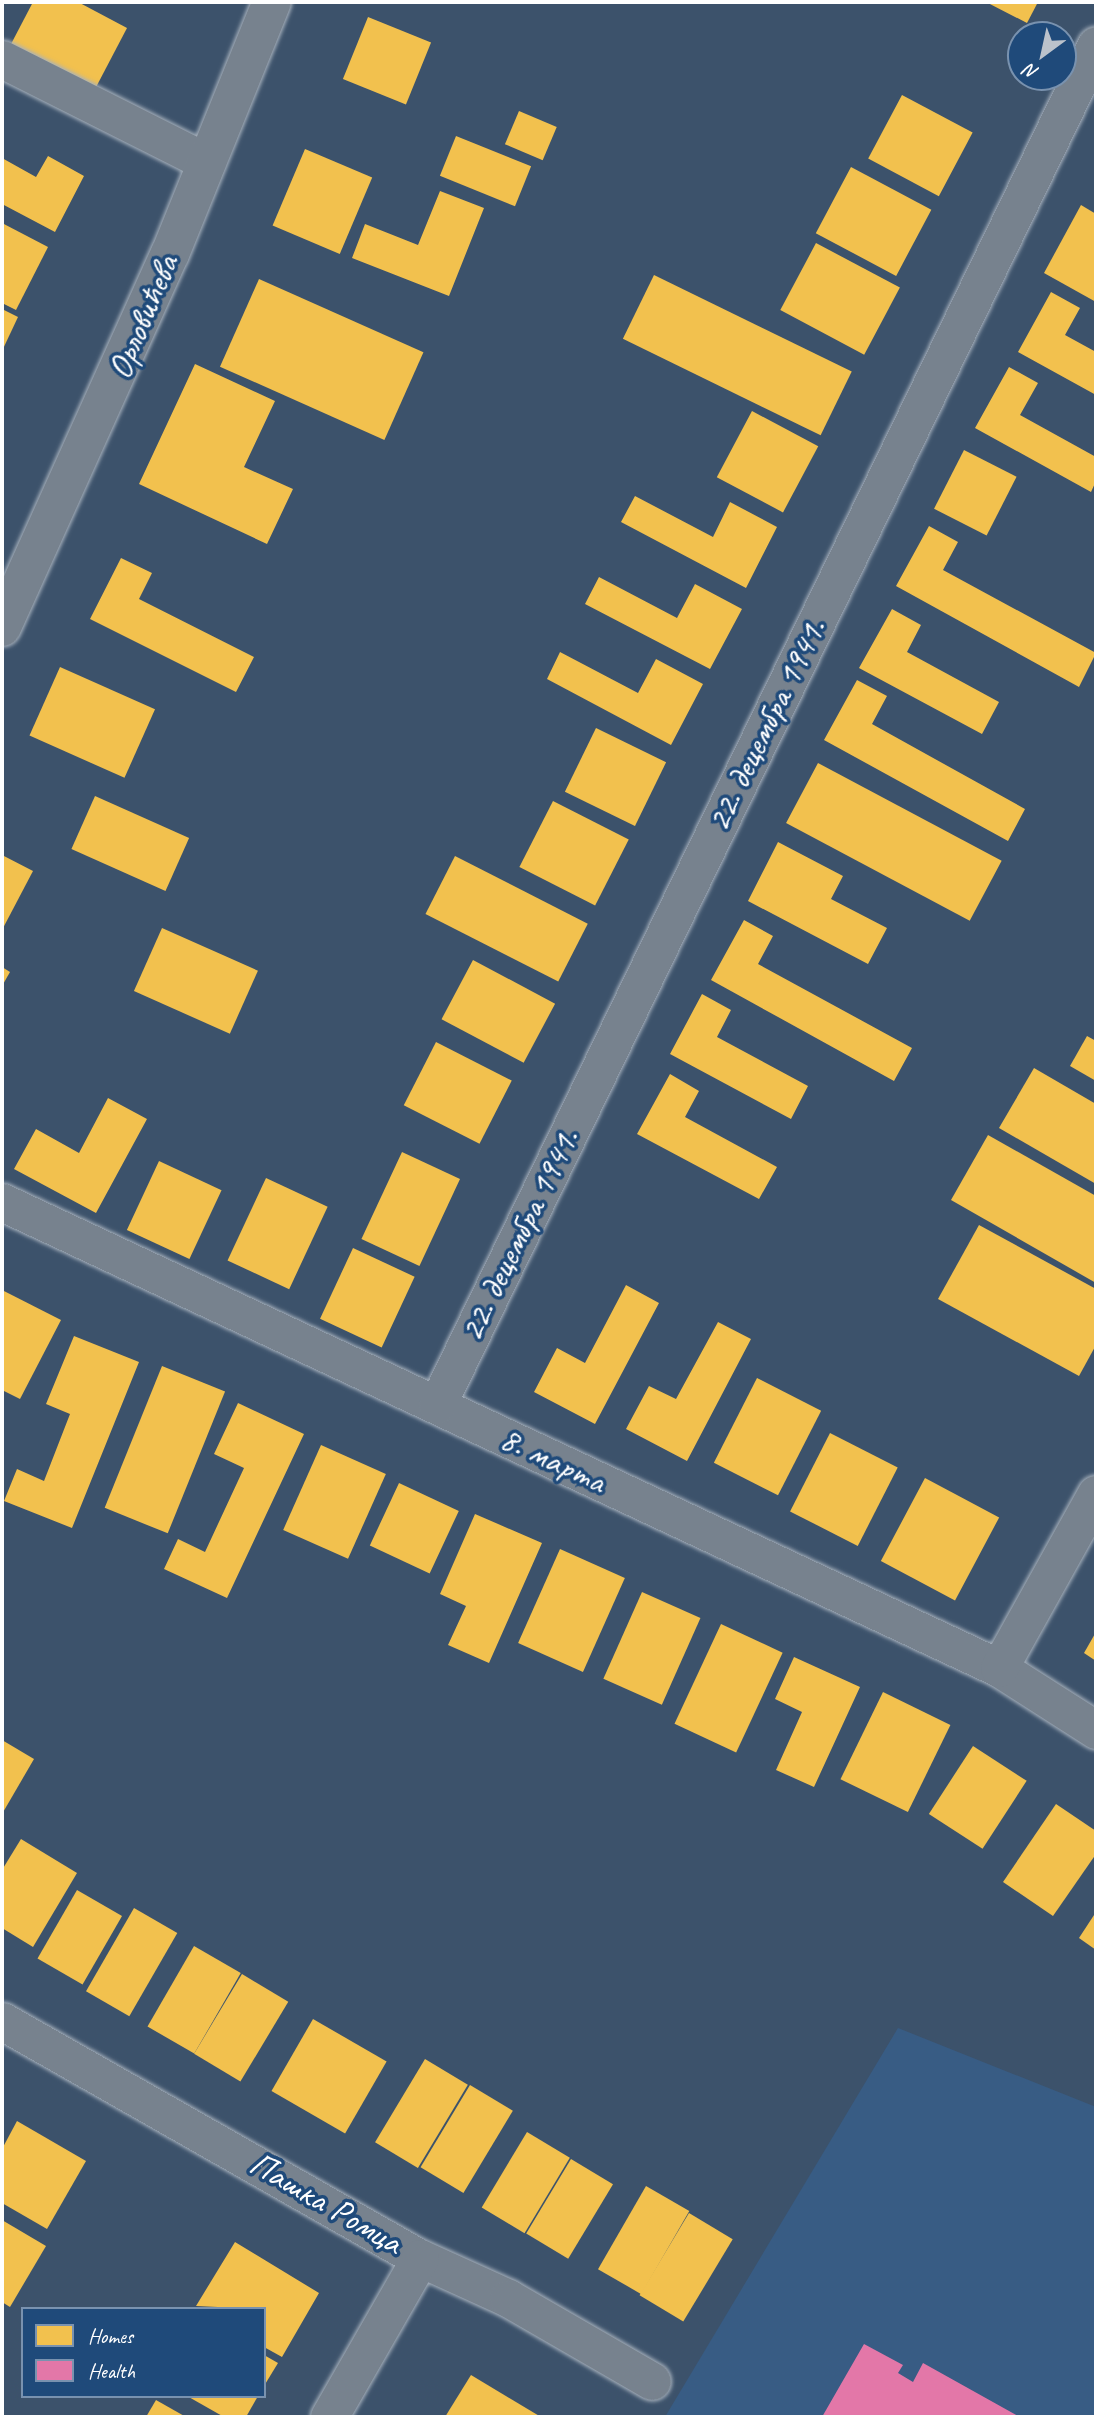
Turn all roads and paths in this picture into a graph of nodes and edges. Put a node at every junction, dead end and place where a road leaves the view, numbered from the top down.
1 (272, 2) edge
2 (1096, 45) edge
3 (2, 59) edge
4 (207, 162) junction
5 (2, 627) edge
6 (2, 1202) edge
7 (437, 1405) junction
8 (1096, 1493) edge
9 (999, 1668) junction
10 (1096, 1730) edge
11 (2, 2021) edge
12 (420, 2258) junction
13 (652, 2381) dead end
14 (329, 2417) edge

1 - 4 street, Орловићева
2 - 7 street, 22. децембра 1941.
3 - 4 street
4 - 5 street, Орловићева
6 - 7 street, 8. марта
7 - 9 street, 8. марта
8 - 9 street
9 - 10 street, 8. марта
11 - 12 street, Пашка Ромца
12 - 13 street, Пашка Ромца
12 - 14 street

